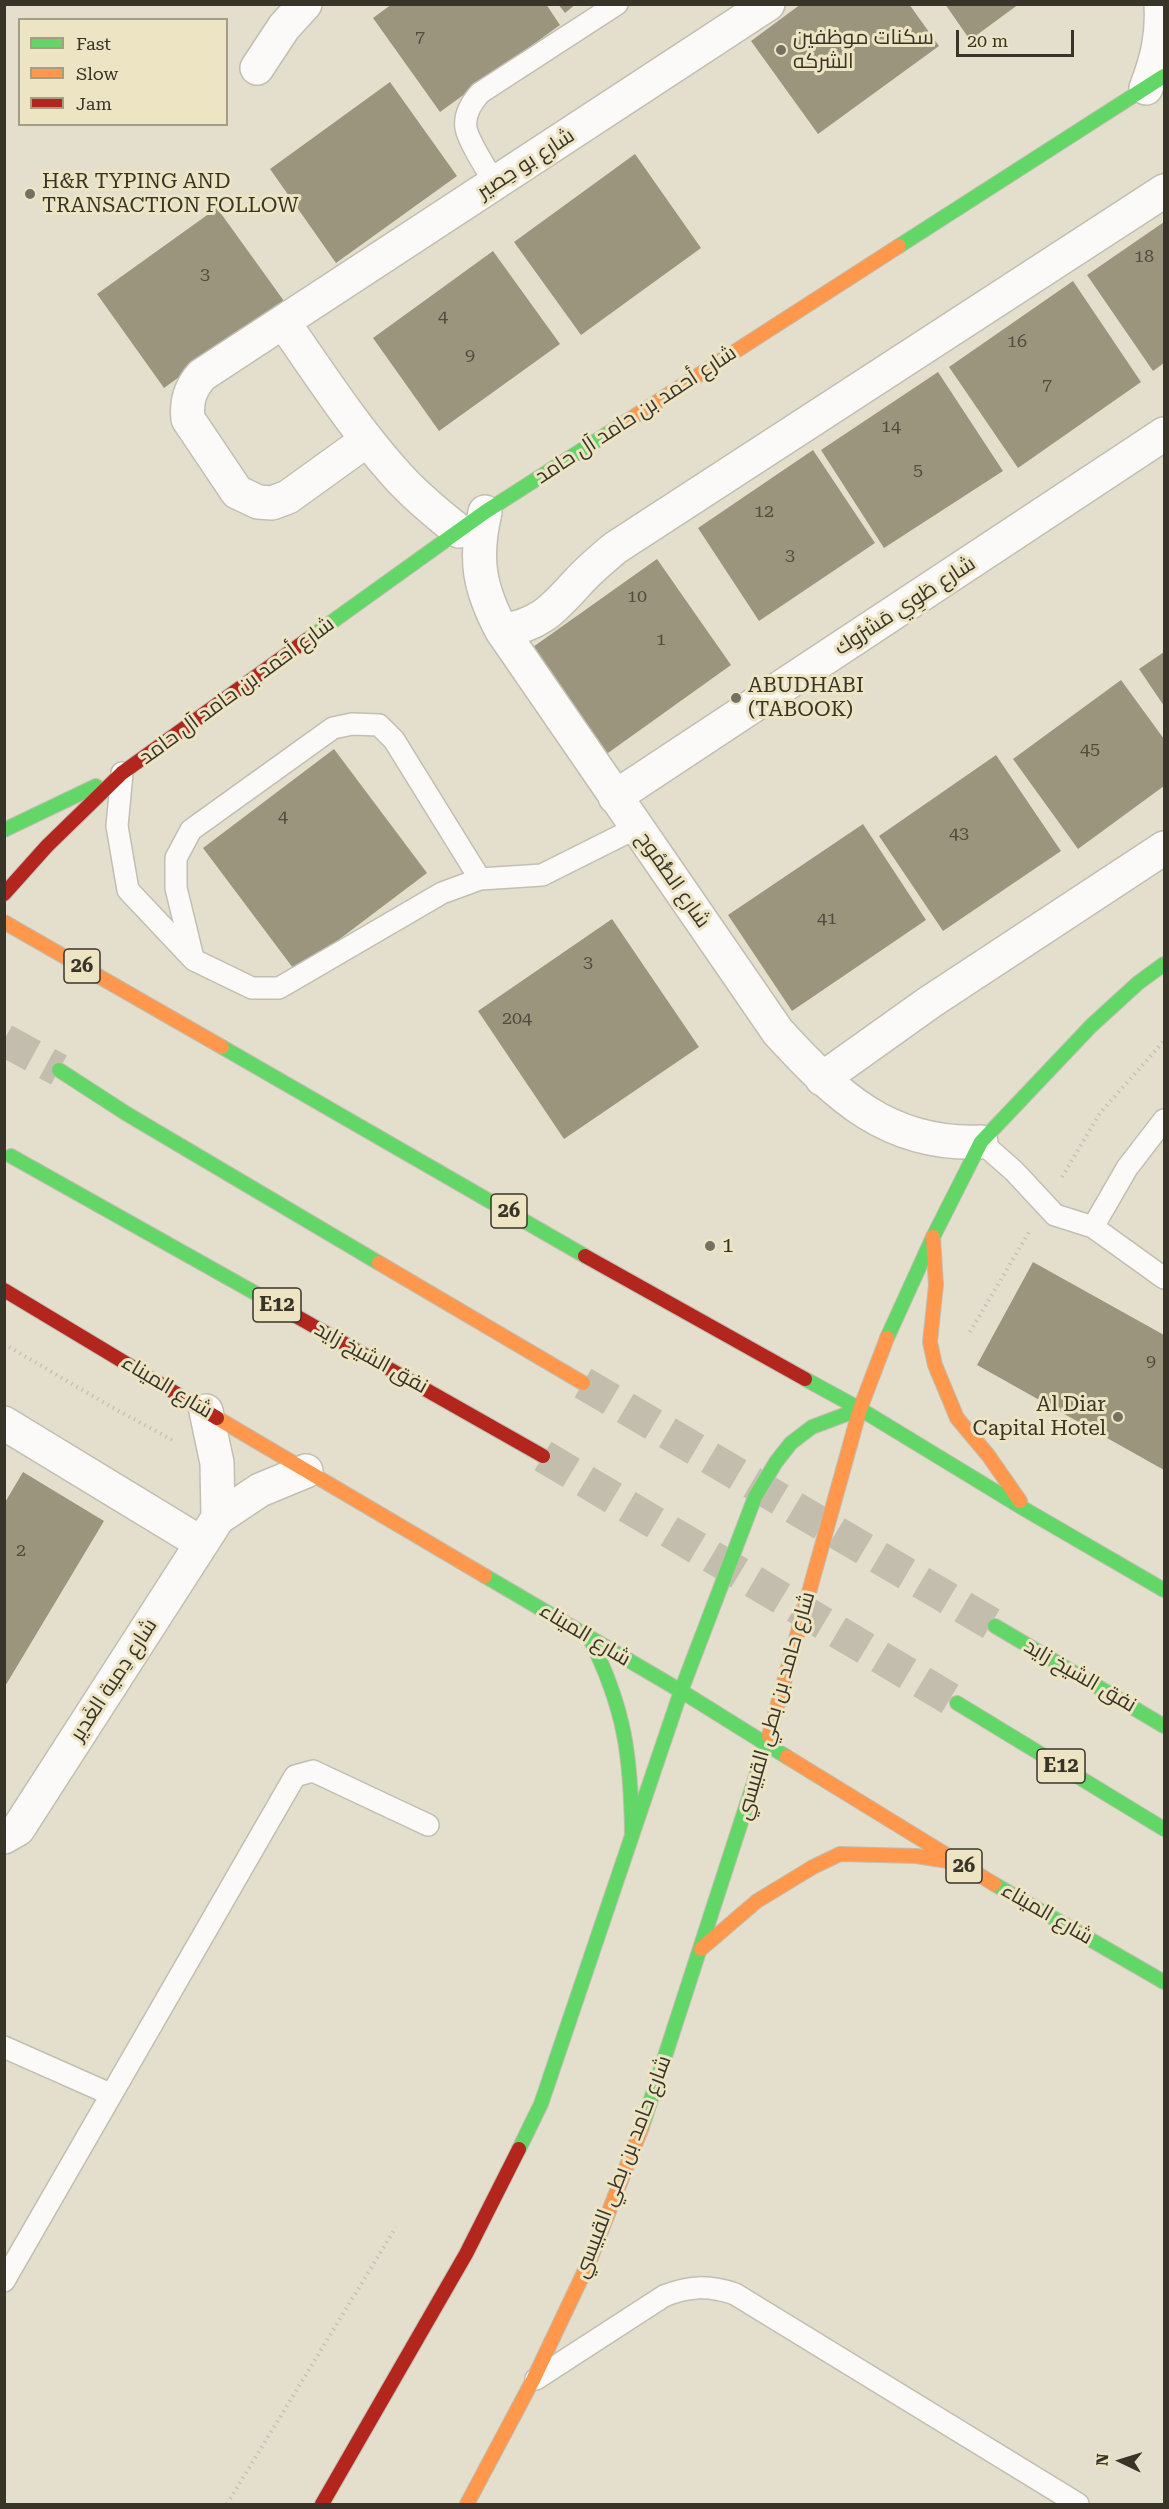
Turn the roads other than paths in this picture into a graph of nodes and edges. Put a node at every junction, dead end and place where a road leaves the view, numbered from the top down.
1 (305, 4) edge
2 (617, 4) edge
3 (768, 4) edge
4 (1161, 4) edge
5 (257, 69) dead end
6 (1155, 82) edge
7 (495, 184) junction
8 (1164, 191) edge
9 (284, 323) junction
10 (1164, 434) edge
11 (367, 440) junction
12 (485, 512) junction
13 (459, 531) junction
14 (502, 630) junction
15 (122, 773) junction
16 (615, 797) junction
17 (636, 828) junction
18 (4, 830) edge
19 (1164, 848) edge
20 (480, 879) junction
21 (4, 894) edge
22 (4, 922) edge
23 (194, 960) junction
24 (1164, 964) edge
25 (59, 1070) tunnel mouth
26 (822, 1079) junction
27 (1164, 1120) edge
28 (981, 1142) junction
29 (11, 1155) dead end
30 (1093, 1227) junction
31 (933, 1237) junction
32 (1164, 1278) edge
33 (4, 1290) edge
34 (583, 1383) tunnel mouth
35 (860, 1409) junction
36 (206, 1411) junction
37 (4, 1423) edge
38 (543, 1456) tunnel mouth
39 (306, 1471) junction
40 (1026, 1510) junction
41 (210, 1530) junction
42 (1164, 1590) edge
43 (995, 1626) tunnel mouth
44 (589, 1637) junction
45 (681, 1691) junction
46 (957, 1703) tunnel mouth
47 (1164, 1726) edge
48 (767, 1744) junction
49 (428, 1825) dead end
50 (1164, 1829) edge
51 (632, 1835) junction
52 (4, 1837) edge
53 (960, 1864) junction
54 (701, 1949) junction
55 (1164, 1982) edge
56 (4, 2047) edge
57 (110, 2094) junction
58 (4, 2281) edge
59 (533, 2380) junction
60 (322, 2505) edge
61 (467, 2505) edge
62 (1078, 2505) edge

1 - 5 street
2 - 7 lane
3 - 7 street, شارع بو حِصير
4 - 6 street
6 - 12 main road, شارع أحمد بن حامد آل حامد
7 - 9 street, شارع بو حِصير
8 - 14 street
9 - 11 street
9 - 11 street, شارع بو حِصير
10 - 16 street, شارع طَوِي مَشرُوك
11 - 13 street
12 - 13 main road, شارع أحمد بن حامد آل حامد
12 - 14 street, شارع الطُّمُوح
13 - 15 main road, شارع أحمد بن حامد آل حامد
14 - 16 street, شارع الطُّمُوح
15 - 18 main road, شارع أحمد بن حامد آل حامد
15 - 21 main road, شارع أحمد بن حامد آل حامد
15 - 23 lane
16 - 17 street, شارع الطُّمُوح
17 - 20 lane
17 - 26 street, شارع الطُّمُوح
19 - 26 street
20 - 23 lane
20 - 23 lane
22 - 35 main road, 26
24 - 28 main road, شارع حامد بن بطي القبيسي
25 - 34 main road
26 - 28 street, شارع الطُّمُوح
27 - 30 lane
28 - 30 lane
28 - 31 main road, شارع حامد بن بطي القبيسي
29 - 38 main road, نفق الشيخ زايد / E12
30 - 32 lane
31 - 35 main road, شارع حامد بن بطي القبيسي
31 - 40 main road
33 - 36 main road, شارع الميناء / 26
35 - 40 main road, 26
35 - 45 main road
35 - 48 main road, شارع حامد بن بطي القبيسي
36 - 39 main road, شارع الميناء / 26
36 - 41 street
37 - 41 street
39 - 41 street, شارع دِمية الغَدير
39 - 44 main road, شارع الميناء / 26
40 - 42 main road, 26
41 - 52 street, شارع دِمية الغَدير
43 - 47 main road, نفق الشيخ زايد
44 - 45 main road, شارع الميناء / 26
44 - 51 main road
45 - 48 main road, شارع الميناء / 26
45 - 51 main road
46 - 50 main road, E12
48 - 53 main road, شارع الميناء / 26
48 - 54 main road, شارع حامد بن بطي القبيسي
49 - 57 lane
51 - 60 main road
53 - 54 main road
53 - 55 main road, شارع الميناء / 26
54 - 59 main road, شارع حامد بن بطي القبيسي
56 - 57 lane
57 - 58 lane
59 - 61 main road, شارع حامد بن بطي القبيسي
59 - 62 lane

